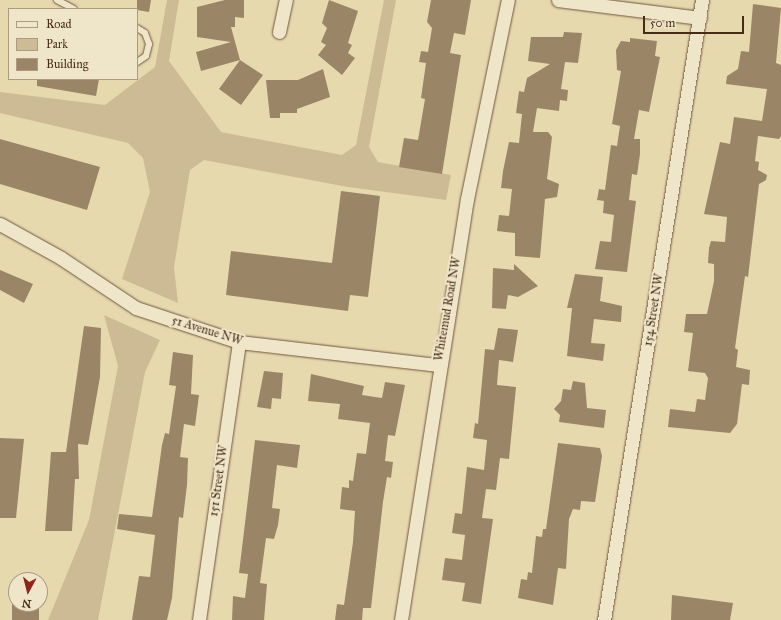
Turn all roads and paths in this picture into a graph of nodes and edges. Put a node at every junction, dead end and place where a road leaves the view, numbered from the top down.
1 (57, 0) edge
2 (286, 0) edge
3 (508, 0) edge
4 (558, 0) edge
5 (702, 0) edge
6 (72, 8) edge
7 (700, 18) junction
8 (138, 29) edge
9 (279, 32) dead end
10 (138, 61) edge
11 (0, 224) edge
12 (238, 342) junction
13 (439, 365) junction
14 (199, 620) edge
15 (401, 620) edge
16 (604, 620) edge

1 - 6 lane
2 - 9 street
3 - 13 street, Whitemud Road NW
4 - 7 street
5 - 7 street, 154 Street NW
7 - 16 street, 154 Street NW
8 - 10 lane
11 - 12 street, 51 Avenue NW
12 - 13 street, 51 Avenue NW
12 - 14 street, 151 Street NW
13 - 15 street, Whitemud Road NW

